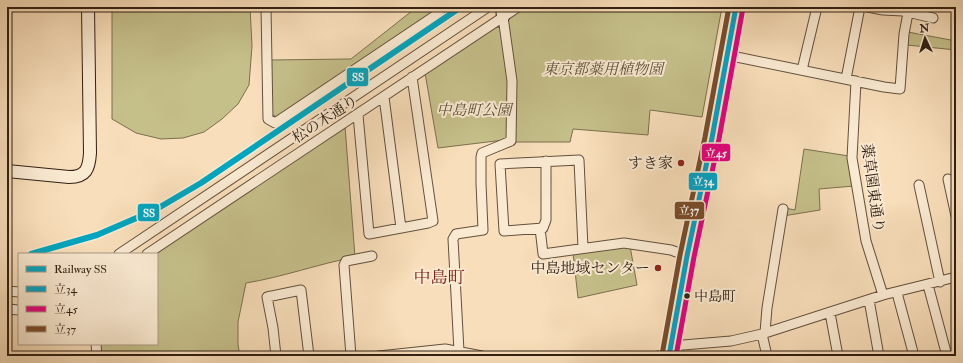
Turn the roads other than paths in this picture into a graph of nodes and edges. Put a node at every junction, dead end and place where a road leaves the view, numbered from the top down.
1 (88, 7) edge
2 (266, 7) edge
3 (441, 7) edge
4 (488, 7) edge
5 (518, 7) edge
6 (736, 7) edge
7 (817, 7) edge
8 (860, 7) edge
9 (868, 7) edge
10 (502, 12) edge
11 (908, 13) junction
12 (933, 18) dead end
13 (727, 54) junction
14 (802, 70) junction
15 (412, 77) junction
16 (846, 78) junction
17 (856, 81) junction
18 (384, 97) junction
19 (358, 115) junction
20 (546, 161) junction
21 (7, 171) edge
22 (948, 179) dead end
23 (919, 185) dead end
24 (783, 209) dead end
25 (956, 216) edge
26 (401, 228) junction
27 (540, 228) junction
28 (583, 248) junction
29 (120, 253) edge
30 (148, 253) edge
31 (372, 256) dead end
32 (687, 256) junction
33 (956, 277) edge
34 (940, 282) junction
35 (928, 284) junction
36 (7, 291) edge
37 (18, 292) edge
38 (897, 293) junction
39 (883, 296) junction
40 (869, 300) junction
41 (7, 309) edge
42 (18, 310) edge
43 (830, 313) junction
44 (763, 333) junction
45 (96, 345) edge
46 (459, 352) junction
47 (667, 353) edge
48 (97, 356) edge
49 (276, 356) edge
50 (309, 356) edge
51 (351, 356) edge
52 (384, 356) edge
53 (482, 356) edge
54 (767, 356) edge
55 (838, 356) edge
56 (879, 356) edge
57 (914, 356) edge
58 (947, 356) edge

1 - 21 main road
2 - 3 street
4 - 29 street
5 - 10 street, 松の木通り
6 - 13 main road
7 - 14 street
8 - 16 street
9 - 11 street
10 - 15 street, 松の木通り
10 - 46 street
11 - 12 street
11 - 17 street
13 - 14 street
13 - 32 main road
14 - 16 street
15 - 18 street, 松の木通り
15 - 26 street
16 - 17 street
17 - 39 street, 薬草園東通り
18 - 19 street, 松の木通り
18 - 26 street
19 - 26 street
19 - 30 street, 松の木通り
20 - 27 street
20 - 27 street
20 - 28 street
22 - 25 street
23 - 34 street
24 - 44 street
27 - 28 street
28 - 32 street
31 - 51 street
32 - 47 main road
33 - 34 street
34 - 35 street
35 - 38 street
35 - 58 street
36 - 37 street
38 - 39 street
38 - 57 street
39 - 40 street
40 - 43 street
40 - 56 street
41 - 42 street
43 - 44 street
43 - 55 street
44 - 47 street
44 - 54 street
45 - 48 street
46 - 52 street
46 - 53 street
49 - 50 street

